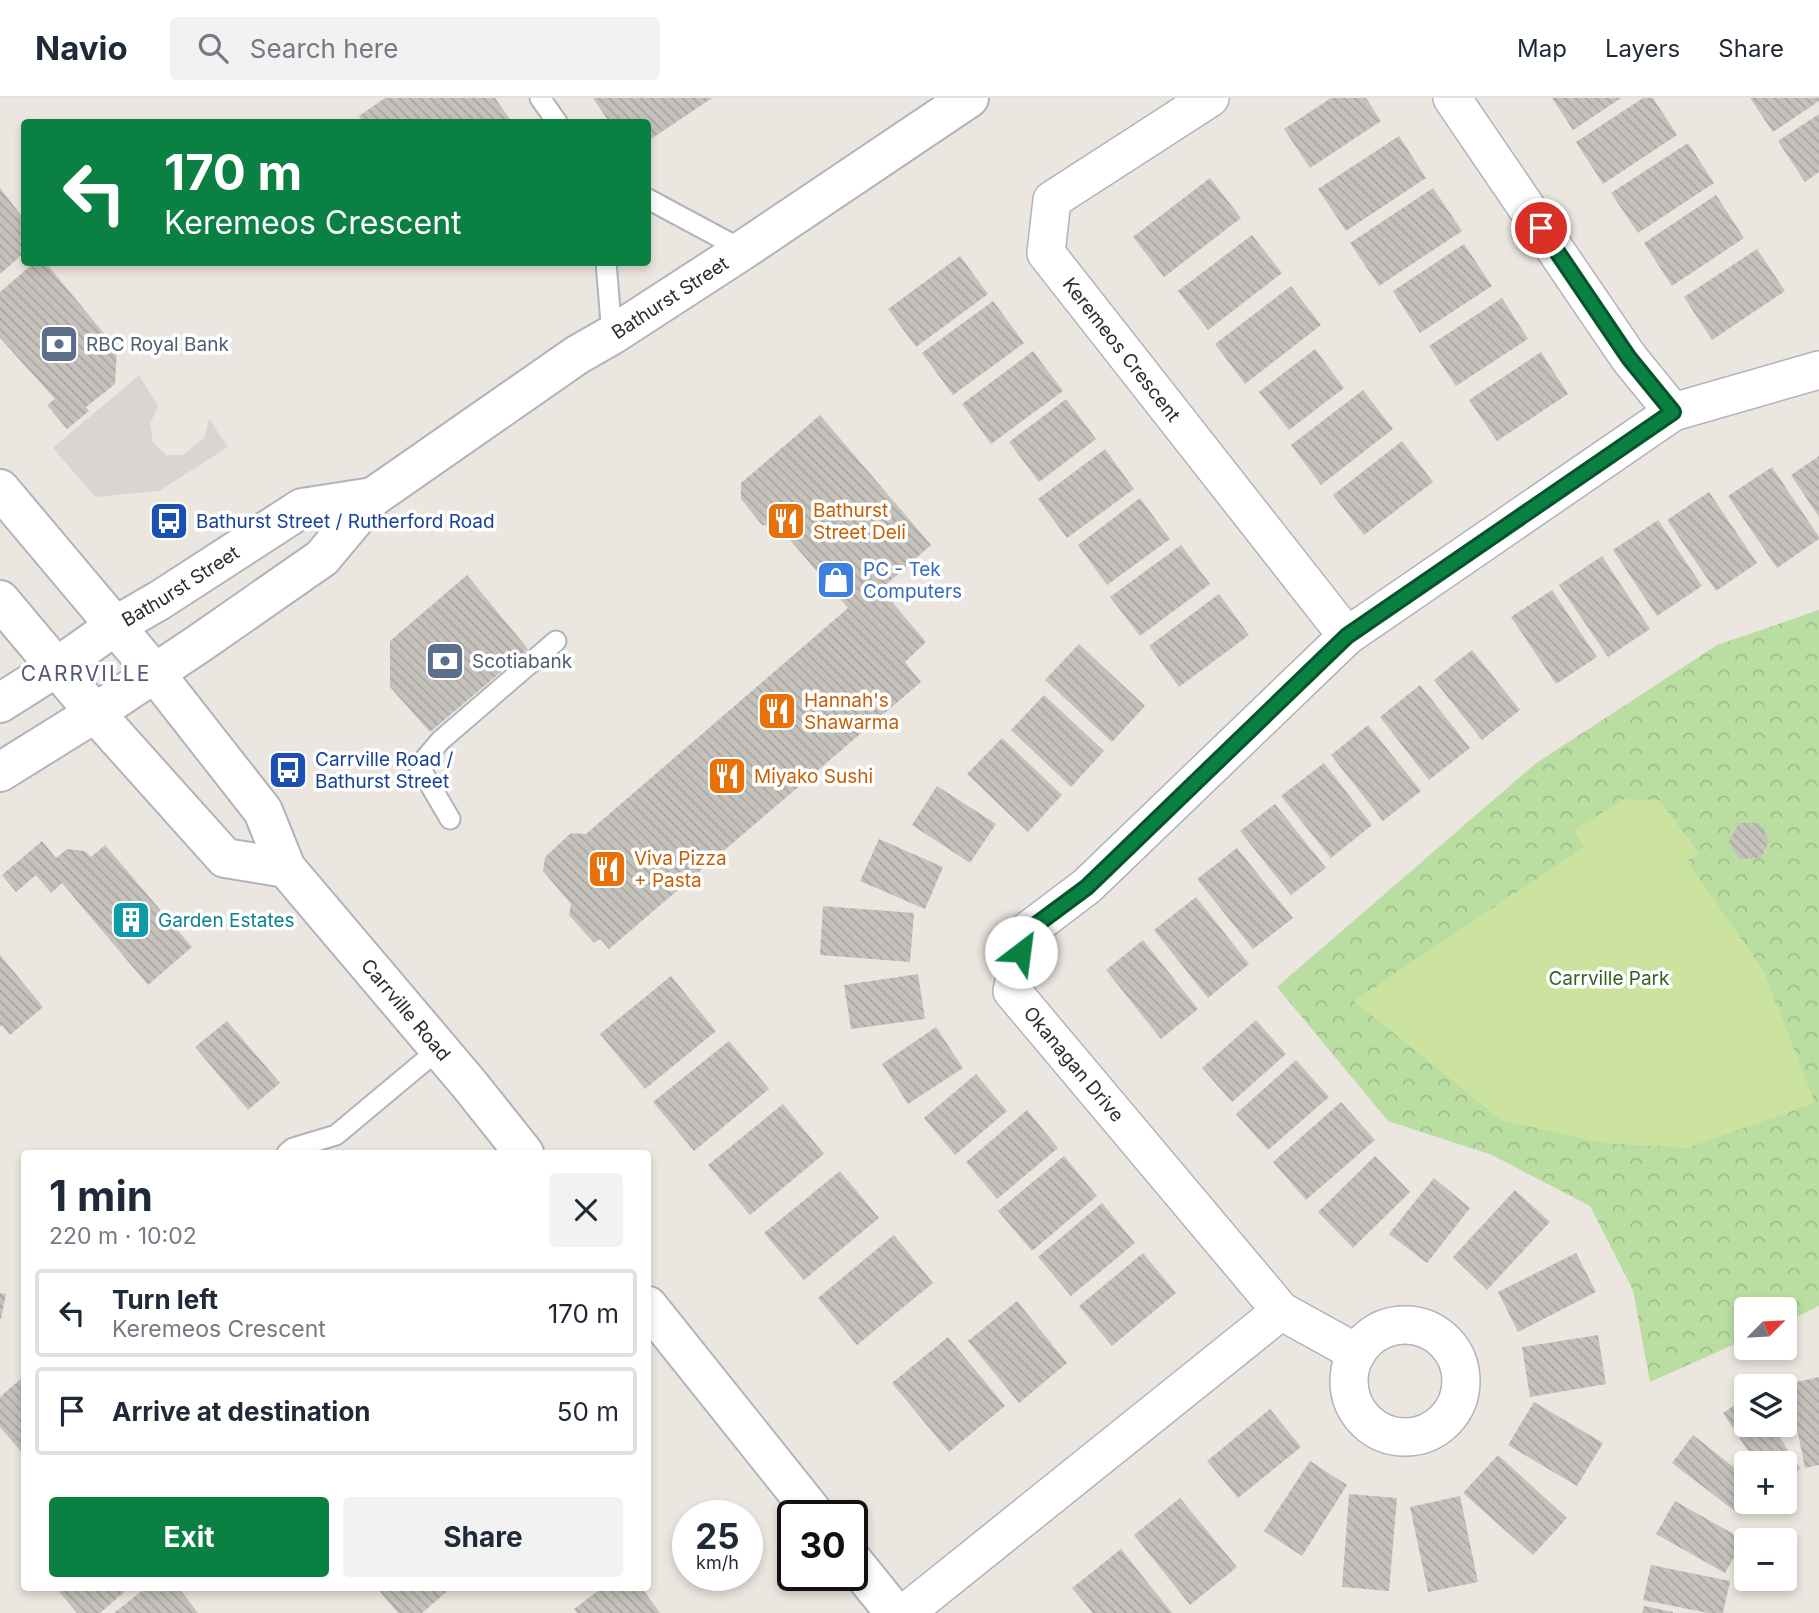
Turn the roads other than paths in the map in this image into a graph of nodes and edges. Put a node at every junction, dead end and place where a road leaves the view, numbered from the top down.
1 (540, 98) edge
2 (969, 98) edge
3 (1210, 98) edge
4 (1452, 98) edge
5 (555, 119) edge
6 (651, 201) edge
7 (743, 250) junction
8 (606, 266) edge
9 (612, 335) junction
10 (1819, 370) edge
11 (1673, 412) junction
12 (0, 489) edge
13 (373, 497) junction
14 (0, 600) edge
15 (115, 626) junction
16 (1347, 636) junction
17 (556, 641) dead end
18 (57, 667) junction
19 (154, 672) junction
20 (0, 703) edge
21 (94, 713) junction
22 (0, 772) edge
23 (450, 820) dead end
24 (286, 868) junction
25 (439, 1049) junction
26 (291, 1150) edge
27 (522, 1150) edge
28 (651, 1310) edge
29 (1281, 1311) junction
30 (1357, 1353) dead end
31 (803, 1500) edge
32 (868, 1580) edge
33 (895, 1613) edge
34 (905, 1613) edge

1 - 5 lane
2 - 7 main road, Bathurst Street
3 - 16 street, Keremeos Crescent
4 - 11 street
6 - 7 lane
7 - 9 main road, Bathurst Street
8 - 9 lane
9 - 13 main road, Bathurst Street
10 - 11 street, Okanagan Drive
11 - 16 street, Okanagan Drive
12 - 15 main road, Carrville Road
13 - 15 main road, Bathurst Street
13 - 19 main road, Bathurst Street
14 - 18 main road
15 - 18 main road, Bathurst Street
15 - 19 main road, Carrville Road
16 - 29 street, Okanagan Drive
17 - 23 lane
18 - 20 main road, Bathurst Street
18 - 21 main road
19 - 21 main road, Bathurst Street
19 - 24 main road, Carrville Road
21 - 22 main road, Bathurst Street
21 - 24 main road
24 - 25 main road, Carrville Road
25 - 26 lane
25 - 27 main road, Carrville Road
28 - 31 main road
29 - 30 street
29 - 34 street
32 - 33 main road

